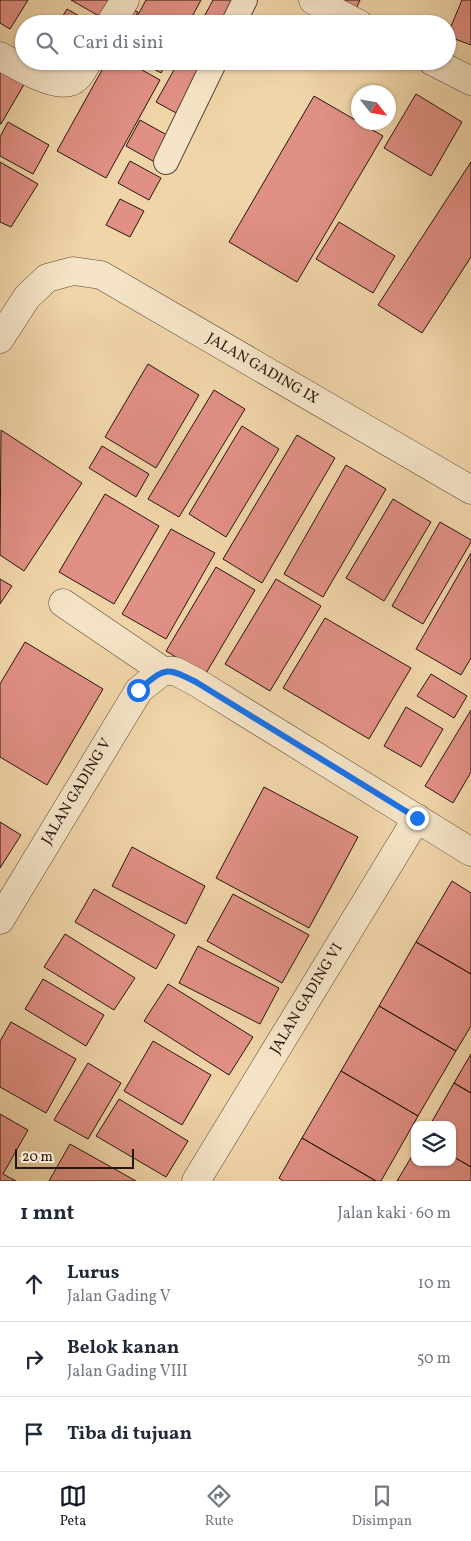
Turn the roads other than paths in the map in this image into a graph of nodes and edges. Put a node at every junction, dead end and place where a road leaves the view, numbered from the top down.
1 (125, 0) edge
2 (245, 0) edge
3 (313, 0) edge
4 (116, 15) edge
5 (238, 15) edge
6 (342, 15) edge
7 (0, 56) edge
8 (15, 64) edge
9 (26, 70) edge
10 (83, 70) edge
11 (211, 70) edge
12 (450, 70) edge
13 (471, 81) edge
14 (166, 162) dead end
15 (0, 339) edge
16 (471, 490) edge
17 (62, 603) dead end
18 (163, 671) junction
19 (417, 818) junction
20 (471, 852) edge
21 (0, 920) edge
22 (196, 1181) edge

1 - 4 street
2 - 5 lane
3 - 6 street
7 - 8 street
9 - 10 street
11 - 14 lane
12 - 13 street
15 - 16 street, JALAN GADING IX
17 - 18 street
18 - 19 street
18 - 21 street, JALAN GADING V
19 - 20 street
19 - 22 street, JALAN GADING VI

